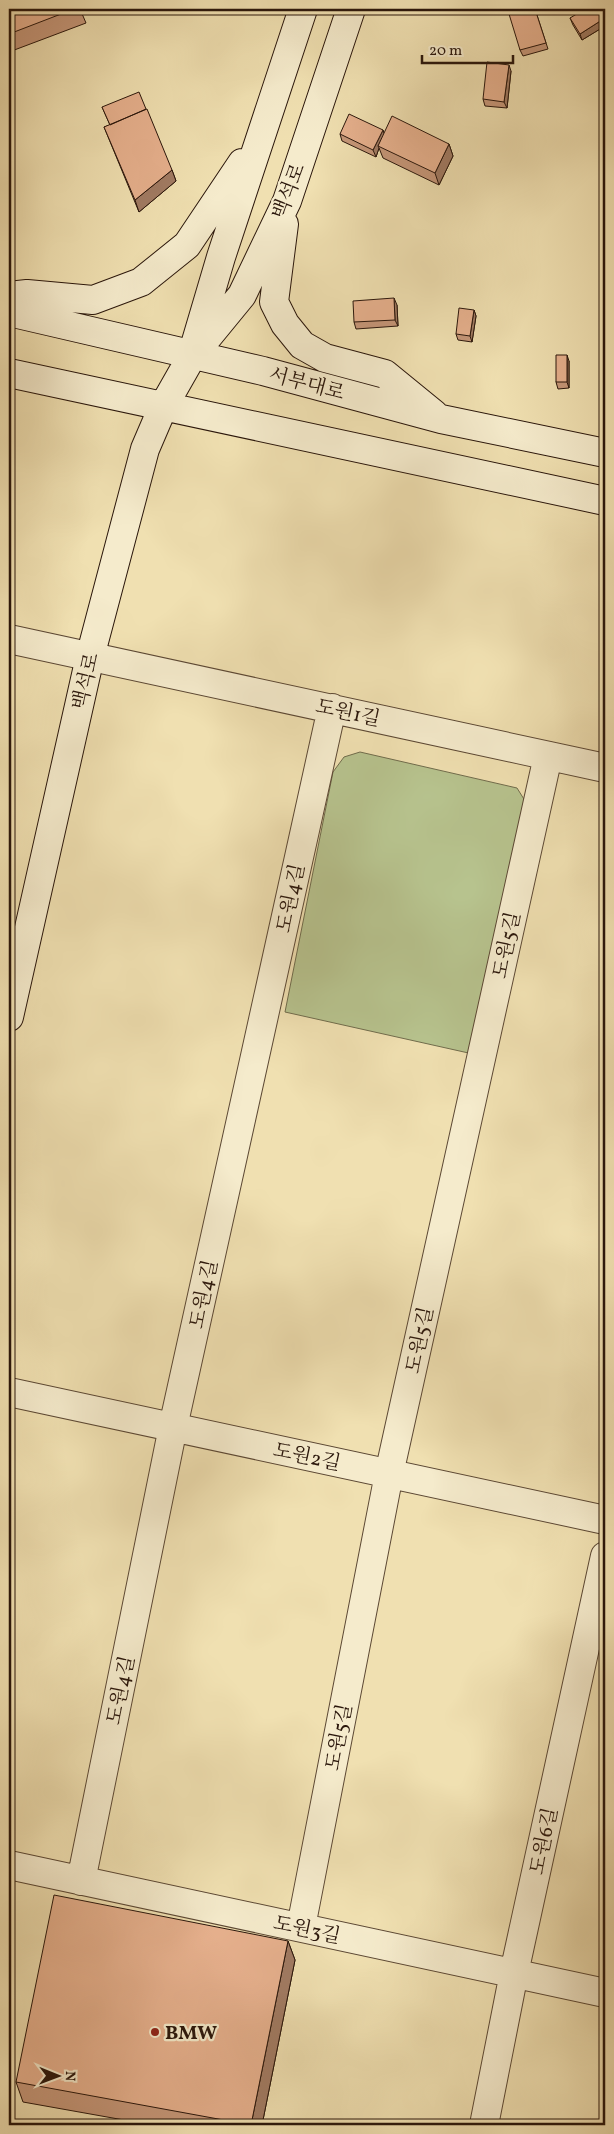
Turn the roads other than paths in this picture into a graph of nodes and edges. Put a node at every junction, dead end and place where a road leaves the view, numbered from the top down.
1 (303, 9) edge
2 (351, 9) edge
3 (261, 135) junction
4 (287, 201) junction
5 (9, 296) edge
6 (9, 312) edge
7 (192, 356) junction
8 (9, 373) edge
9 (163, 407) junction
10 (441, 419) junction
11 (605, 453) edge
12 (605, 501) edge
13 (9, 639) edge
14 (90, 657) junction
15 (332, 708) junction
16 (548, 756) junction
17 (605, 768) edge
18 (9, 1017) edge
19 (9, 1392) edge
20 (173, 1427) junction
21 (389, 1474) junction
22 (605, 1520) edge
23 (605, 1556) edge
24 (9, 1865) edge
25 (81, 1881) junction
26 (301, 1927) junction
27 (514, 1973) junction
28 (605, 1993) edge
29 (484, 2125) edge

1 - 3 street, 백석로
2 - 4 street, 백석로
3 - 5 street
3 - 7 street, 백석로
4 - 7 street, 백석로
4 - 10 street
6 - 7 street, 서부대로
7 - 9 street, 백석로
7 - 10 street, 서부대로
8 - 9 street
9 - 12 street
9 - 14 street, 백석로
10 - 11 street, 서부대로
13 - 14 street, 도원1길
14 - 15 street, 도원1길
14 - 18 street, 백석로
15 - 16 street, 도원1길
15 - 20 street, 도원4길
16 - 17 street, 도원1길
16 - 21 street, 도원5길
19 - 20 street, 도원2길
20 - 21 street, 도원2길
20 - 25 street, 도원4길
21 - 22 street, 도원2길
21 - 26 street, 도원5길
23 - 27 street, 도원6길
24 - 25 street, 도원3길
25 - 26 street, 도원3길
26 - 27 street, 도원3길
27 - 28 street, 도원3길
27 - 29 street, 도원6길

